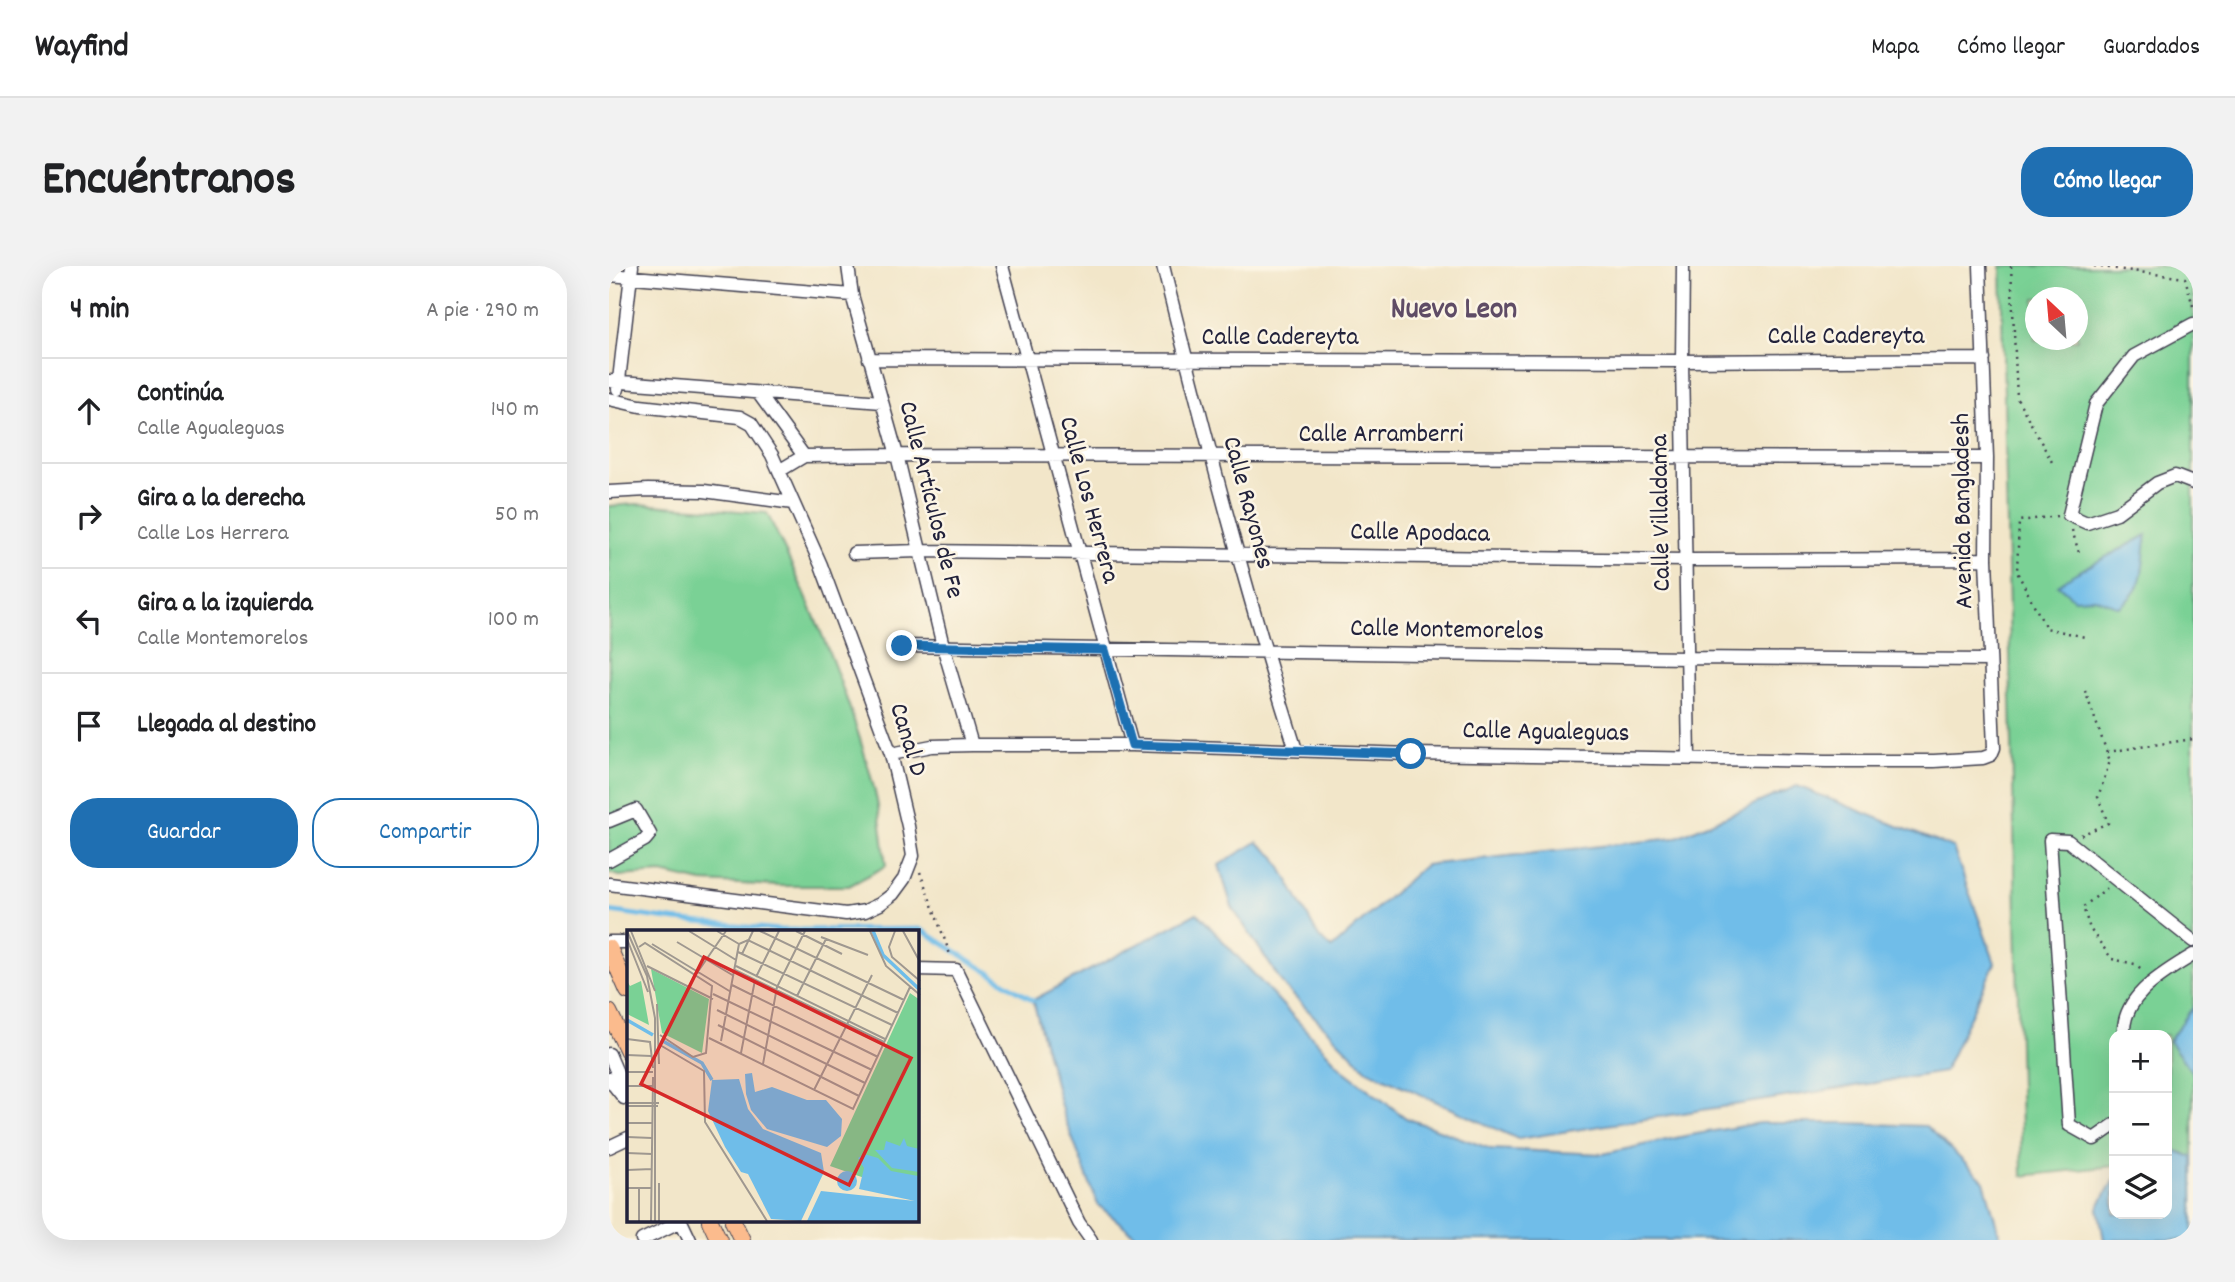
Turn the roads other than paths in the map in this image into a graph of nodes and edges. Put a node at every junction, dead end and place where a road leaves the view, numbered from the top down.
1 (848, 266) edge
2 (1002, 266) edge
3 (1163, 266) edge
4 (1683, 266) edge
5 (1980, 266) edge
6 (631, 271) edge
7 (609, 275) edge
8 (852, 295) junction
9 (2193, 324) edge
10 (869, 359) junction
11 (1984, 359) junction
12 (1186, 360) junction
13 (1027, 361) junction
14 (1682, 361) junction
15 (614, 381) edge
16 (759, 394) junction
17 (613, 400) edge
18 (881, 402) junction
19 (897, 455) junction
20 (804, 456) junction
21 (1052, 456) junction
22 (1210, 457) junction
23 (1683, 458) junction
24 (1987, 458) junction
25 (779, 471) junction
26 (2193, 483) edge
27 (609, 492) edge
28 (793, 503) junction
29 (920, 551) junction
30 (854, 553) dead end
31 (1238, 554) junction
32 (1079, 555) junction
33 (1986, 559) junction
34 (1686, 560) junction
35 (902, 646) dead end
36 (943, 646) junction
37 (1105, 650) junction
38 (1264, 650) junction
39 (1687, 658) junction
40 (1990, 660) junction
41 (972, 745) junction
42 (1132, 745) junction
43 (1296, 750) junction
44 (891, 754) junction
45 (1991, 755) joint
46 (1689, 759) junction
47 (609, 821) edge
48 (609, 860) edge
49 (609, 884) edge
50 (2193, 941) edge
51 (609, 942) edge
52 (627, 942) edge
53 (609, 948) edge
54 (2193, 955) edge
55 (919, 970) edge
56 (627, 989) edge
57 (609, 1012) edge
58 (2124, 1030) edge
59 (627, 1048) edge
60 (609, 1054) edge
61 (609, 1079) edge
62 (627, 1098) edge
63 (627, 1099) edge
64 (2109, 1128) edge
65 (627, 1138) edge
66 (609, 1147) edge
67 (679, 1222) edge
68 (682, 1222) edge
69 (710, 1222) edge
70 (733, 1222) edge
71 (642, 1240) edge
72 (691, 1240) edge
73 (719, 1240) edge
74 (742, 1240) edge
75 (1091, 1240) edge

1 - 8 street, Calle Artículos de Fe
2 - 13 street, Calle Los Herrera
3 - 12 street, Calle Rayones
4 - 14 street, Calle Villaldama
5 - 11 street, Avenida Bangladesh
6 - 7 street
6 - 8 street
6 - 15 street
8 - 10 street, Calle Artículos de Fe
9 - 26 street
10 - 13 street, Calle Cadereyta
10 - 18 street, Calle Artículos de Fe
11 - 14 street, Calle Cadereyta
11 - 24 street, Avenida Bangladesh
12 - 13 street, Calle Cadereyta
12 - 14 street, Calle Cadereyta
12 - 22 street, Calle Rayones
13 - 21 street, Calle Los Herrera
14 - 23 street, Calle Villaldama
15 - 16 street
15 - 17 street
16 - 18 street
16 - 20 street
17 - 25 street, Canal D
18 - 19 street, Calle Artículos de Fe
19 - 20 street, Calle Arramberri
19 - 21 street, Calle Arramberri
19 - 29 street, Calle Artículos de Fe
20 - 25 street
21 - 22 street, Calle Arramberri
21 - 32 street, Calle Los Herrera
22 - 23 street, Calle Arramberri
22 - 31 street, Calle Rayones
23 - 24 street, Calle Arramberri
23 - 34 street, Calle Villaldama
24 - 33 street, Avenida Bangladesh
25 - 28 street, Canal D
27 - 28 street
28 - 44 street, Canal D
29 - 30 street, Calle Apodaca
29 - 32 street, Calle Apodaca
29 - 36 street, Calle Artículos de Fe
31 - 32 street, Calle Apodaca
31 - 34 street, Calle Apodaca
31 - 38 street, Calle Rayones
32 - 37 street, Calle Los Herrera
33 - 34 street, Calle Apodaca
33 - 40 street, Avenida Bangladesh
34 - 39 street, Calle Villaldama
35 - 36 street, Calle Montemorelos
36 - 37 street, Calle Montemorelos
36 - 41 street, Calle Artículos de Fe
37 - 38 street, Calle Montemorelos
37 - 42 street, Calle Los Herrera
38 - 39 street, Calle Montemorelos
38 - 43 street, Calle Rayones
39 - 40 street, Calle Montemorelos
39 - 46 street, Calle Villaldama
40 - 45 street, Avenida Bangladesh
41 - 42 street, Calle Agualeguas
41 - 44 street, Calle Agualeguas
42 - 43 street, Calle Agualeguas
43 - 46 street, Calle Agualeguas
44 - 49 street, Canal D
45 - 46 street, Calle Agualeguas
47 - 48 street
50 - 64 street
51 - 52 street
53 - 56 main road
54 - 58 street
55 - 75 street
57 - 59 main road
60 - 62 street
61 - 63 street
65 - 66 street
67 - 71 street
68 - 72 street
69 - 73 main road
70 - 74 main road

